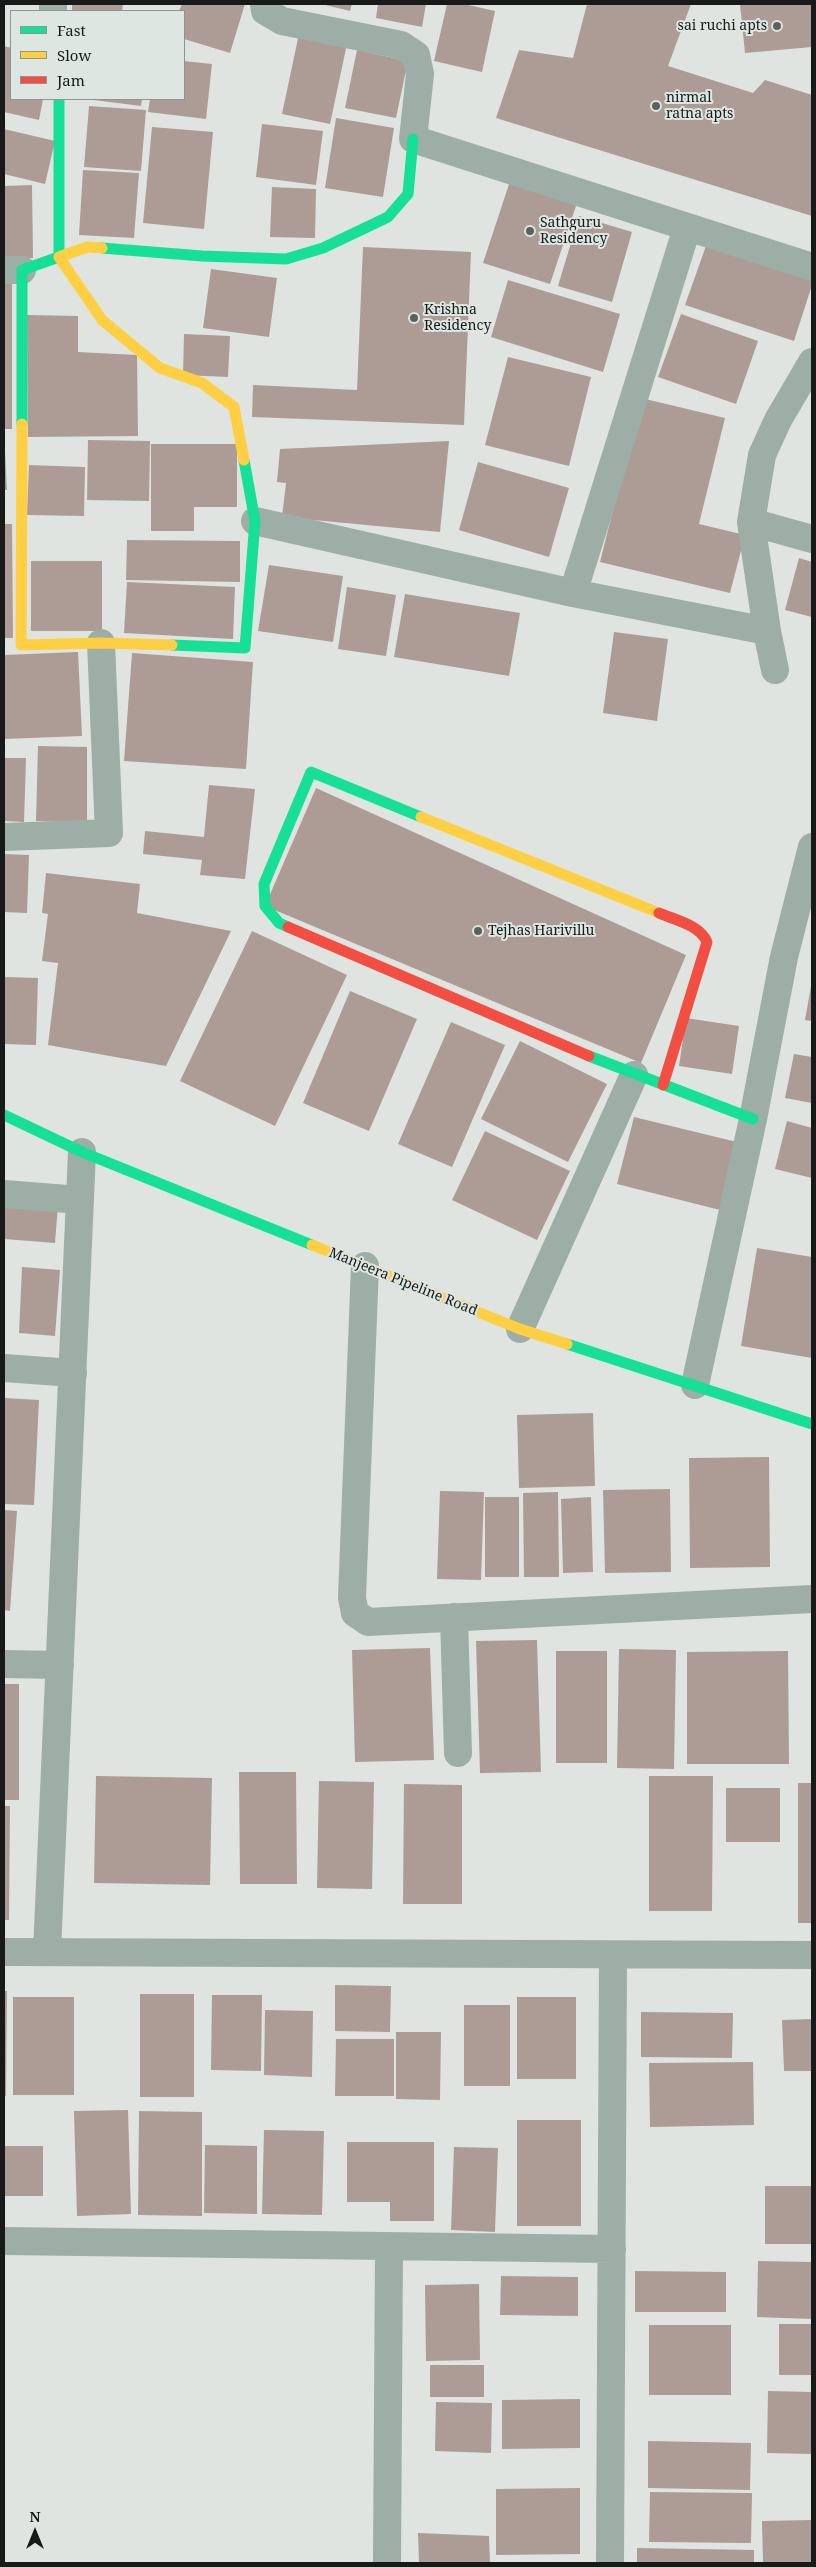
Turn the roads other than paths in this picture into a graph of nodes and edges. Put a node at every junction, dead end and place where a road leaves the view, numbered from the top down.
1 (264, 4) edge
2 (59, 100) edge
3 (413, 139) junction
4 (687, 228) junction
5 (59, 258) junction
6 (812, 267) edge
7 (13, 270) edge
8 (812, 362) edge
9 (255, 521) junction
10 (751, 522) junction
11 (812, 539) edge
12 (573, 593) junction
13 (767, 631) junction
14 (101, 642) junction
15 (775, 670) dead end
16 (4, 837) edge
17 (812, 847) edge
18 (634, 1075) junction
19 (663, 1085) junction
20 (4, 1115) edge
21 (753, 1120) junction
22 (82, 1152) junction
23 (4, 1194) edge
24 (80, 1200) junction
25 (365, 1266) junction
26 (520, 1329) junction
27 (4, 1368) edge
28 (73, 1373) junction
29 (695, 1385) junction
30 (812, 1424) edge
31 (812, 1599) edge
32 (454, 1617) junction
33 (4, 1664) edge
34 (60, 1665) junction
35 (458, 1753) dead end
36 (4, 1952) edge
37 (47, 1952) junction
38 (613, 1955) junction
39 (812, 1955) edge
40 (4, 2241) edge
41 (390, 2247) junction
42 (612, 2248) junction
43 (387, 2563) edge
44 (610, 2563) edge

1 - 3 street
2 - 5 street
3 - 4 street
3 - 5 street
4 - 6 street
4 - 12 street
5 - 7 street
5 - 9 street
7 - 14 street
8 - 10 street
9 - 12 street
9 - 14 street
10 - 11 street
10 - 13 street
12 - 13 street
13 - 15 street
14 - 16 street
17 - 21 street
18 - 19 street
18 - 19 street
18 - 26 street
19 - 21 street
20 - 22 street, Manjeera Pipeline Road
21 - 29 street
22 - 24 street
22 - 25 street, Manjeera Pipeline Road
23 - 24 street
24 - 28 street
25 - 26 street, Manjeera Pipeline Road
25 - 32 street
26 - 29 street, Manjeera Pipeline Road
27 - 28 street
28 - 34 street
29 - 30 street, Manjeera Pipeline Road
31 - 32 street
32 - 35 street
33 - 34 street
34 - 37 street
36 - 37 street
37 - 38 street
38 - 39 street
38 - 42 street
40 - 41 street
41 - 42 street
41 - 43 street
42 - 44 street

